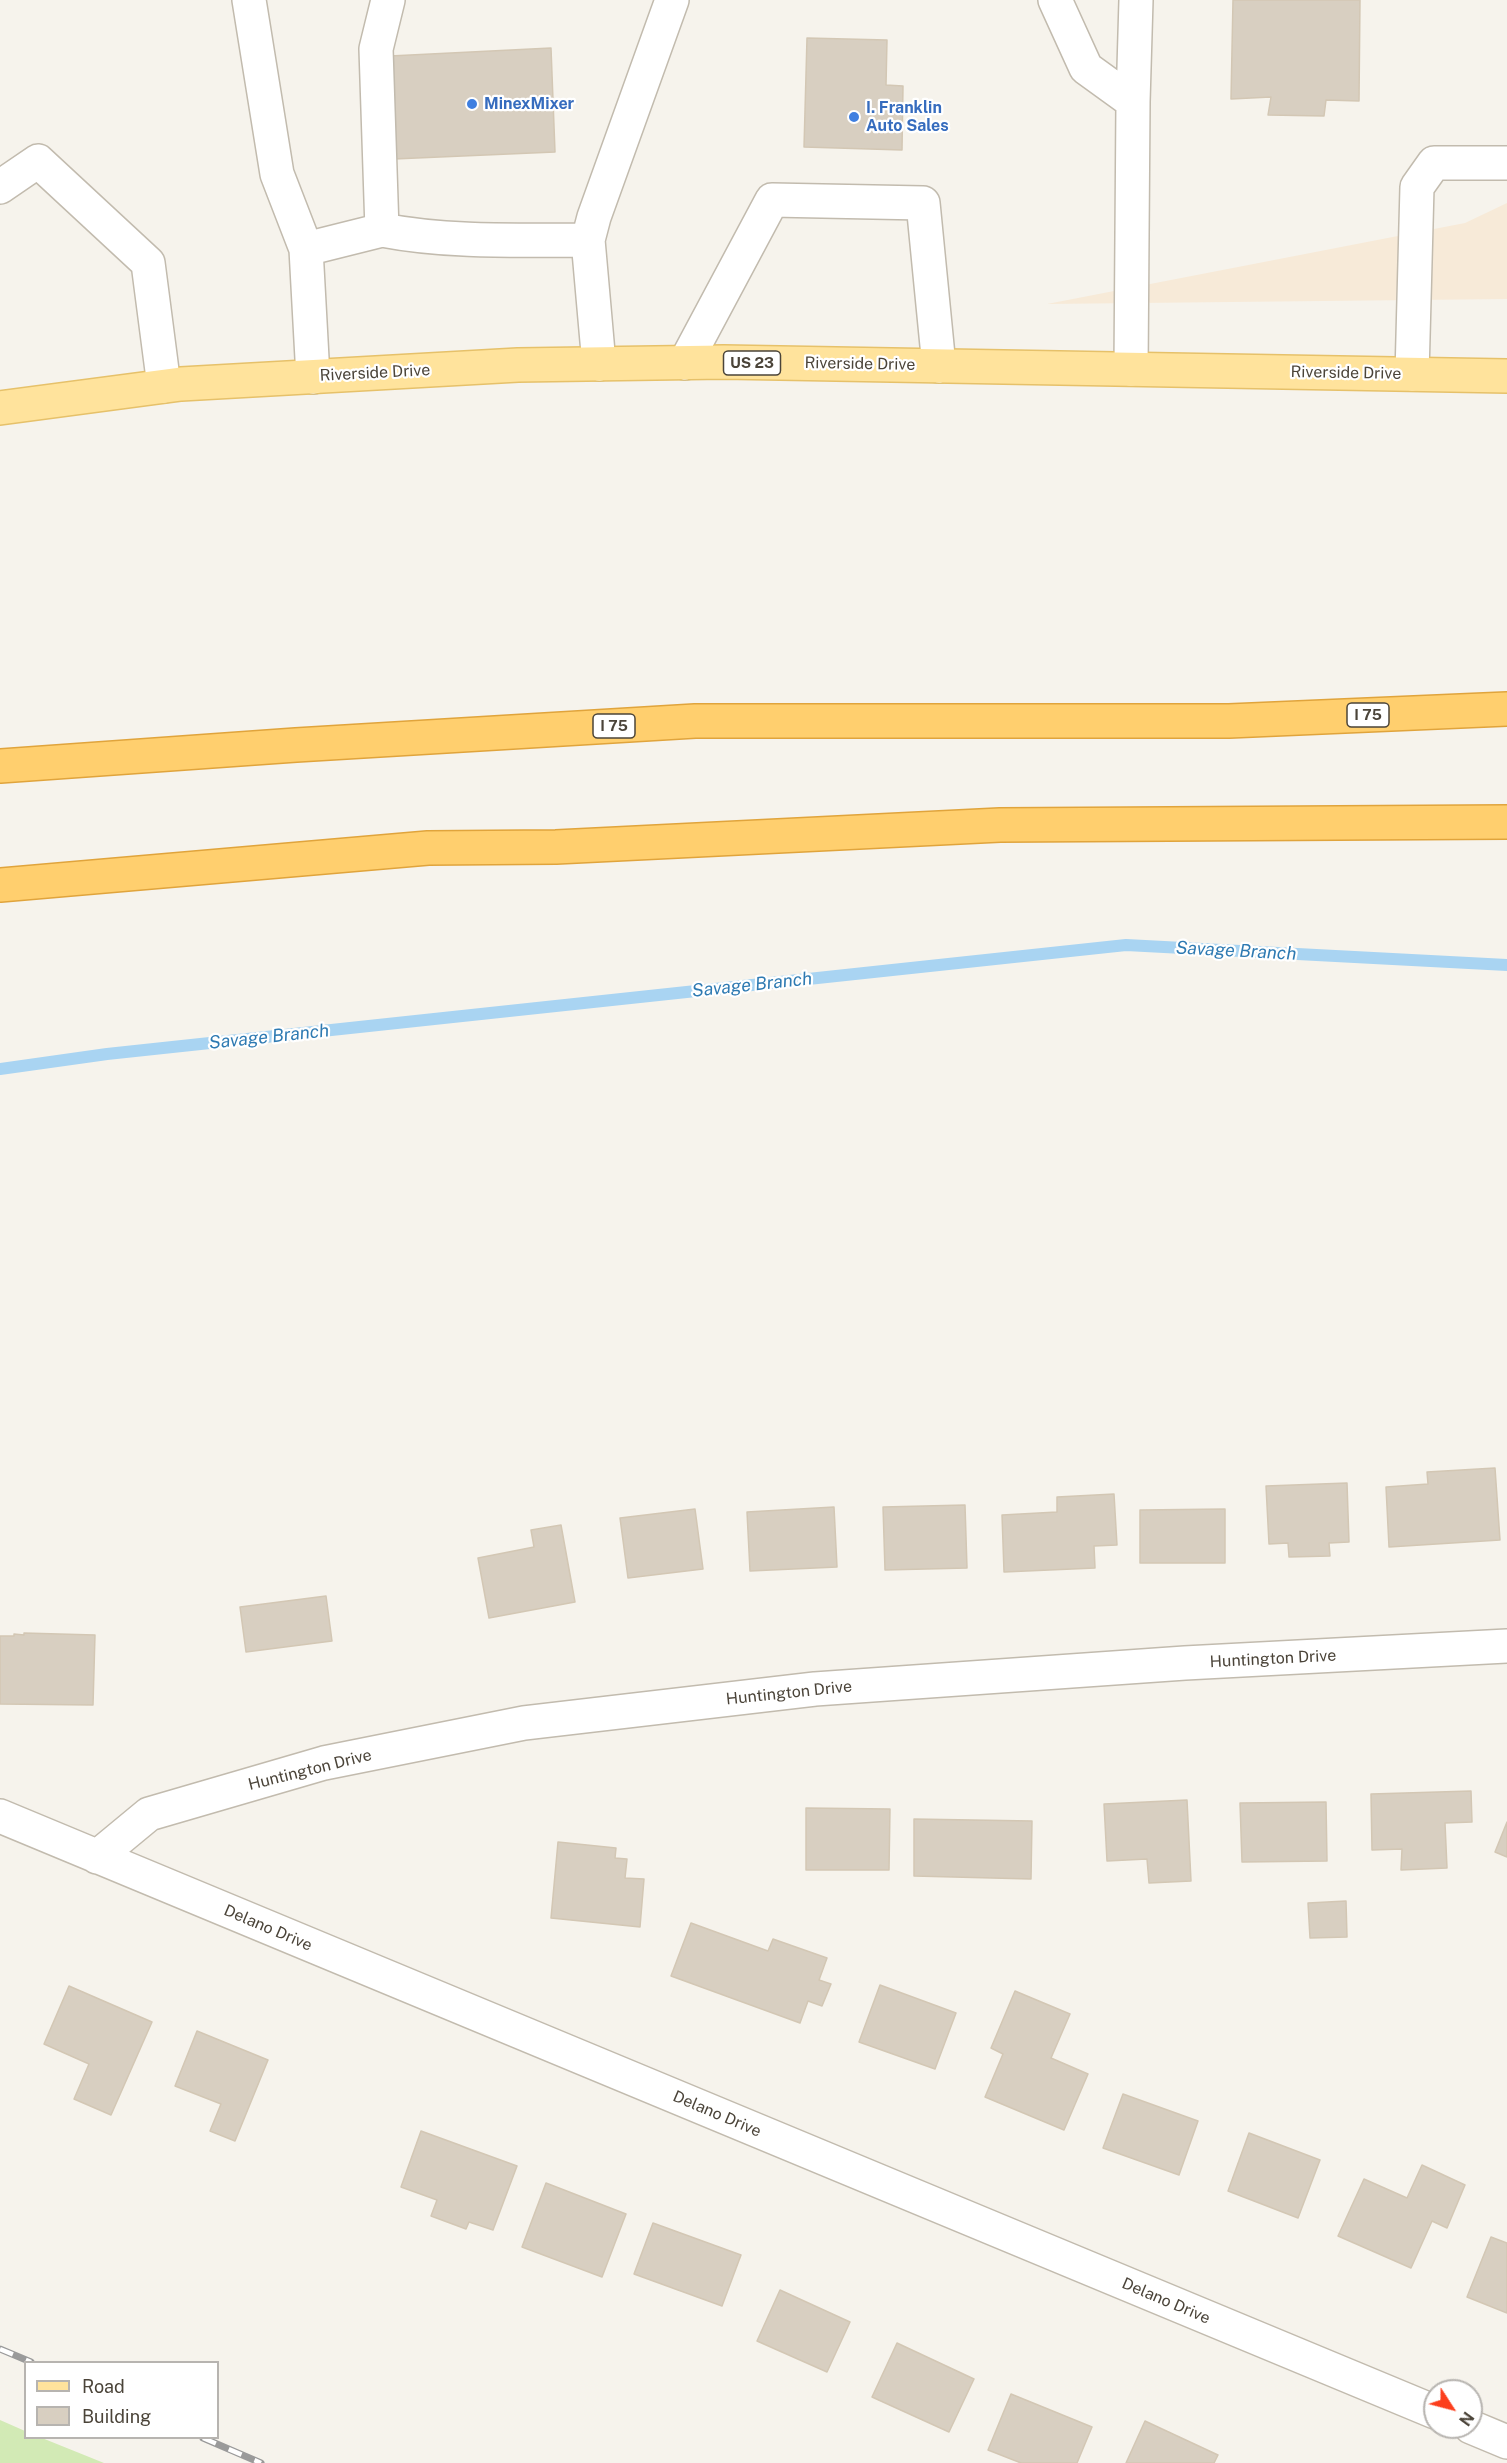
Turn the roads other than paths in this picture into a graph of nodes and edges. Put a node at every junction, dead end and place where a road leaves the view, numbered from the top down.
1 (249, 0) edge
2 (388, 0) edge
3 (672, 0) edge
4 (1055, 0) edge
5 (1136, 0) edge
6 (1133, 102) junction
7 (1507, 163) edge
8 (0, 187) edge
9 (382, 230) junction
10 (588, 240) junction
11 (306, 249) junction
12 (685, 363) junction
13 (599, 364) junction
14 (939, 366) junction
15 (1131, 369) junction
16 (1412, 374) junction
17 (1507, 376) edge
18 (313, 377) junction
19 (164, 386) junction
20 (0, 408) edge
21 (1507, 709) edge
22 (0, 766) edge
23 (1507, 822) edge
24 (0, 885) edge
25 (1507, 1646) edge
26 (0, 1816) edge
27 (97, 1857) junction
28 (1423, 2407) edge
29 (1483, 2432) edge
30 (1507, 2442) edge

1 - 11 street
2 - 9 street
3 - 10 street
4 - 6 street
5 - 6 street
6 - 15 street
7 - 16 street
8 - 19 street
9 - 10 street
9 - 11 street
10 - 13 street
11 - 18 street
12 - 13 main road, Riverside Drive / US 23
12 - 14 main road, Riverside Drive / US 23
12 - 14 street
13 - 18 main road, Riverside Drive / US 23
14 - 15 main road, Riverside Drive / US 23
15 - 16 main road, Riverside Drive / US 23
16 - 17 main road, Riverside Drive / US 23
18 - 19 main road, Riverside Drive / US 23
19 - 20 main road, Riverside Drive / US 23
21 - 22 highway, I 75
23 - 24 highway
25 - 27 street, Huntington Drive
26 - 27 street, Delano Drive
27 - 28 street, Delano Drive
29 - 30 street

